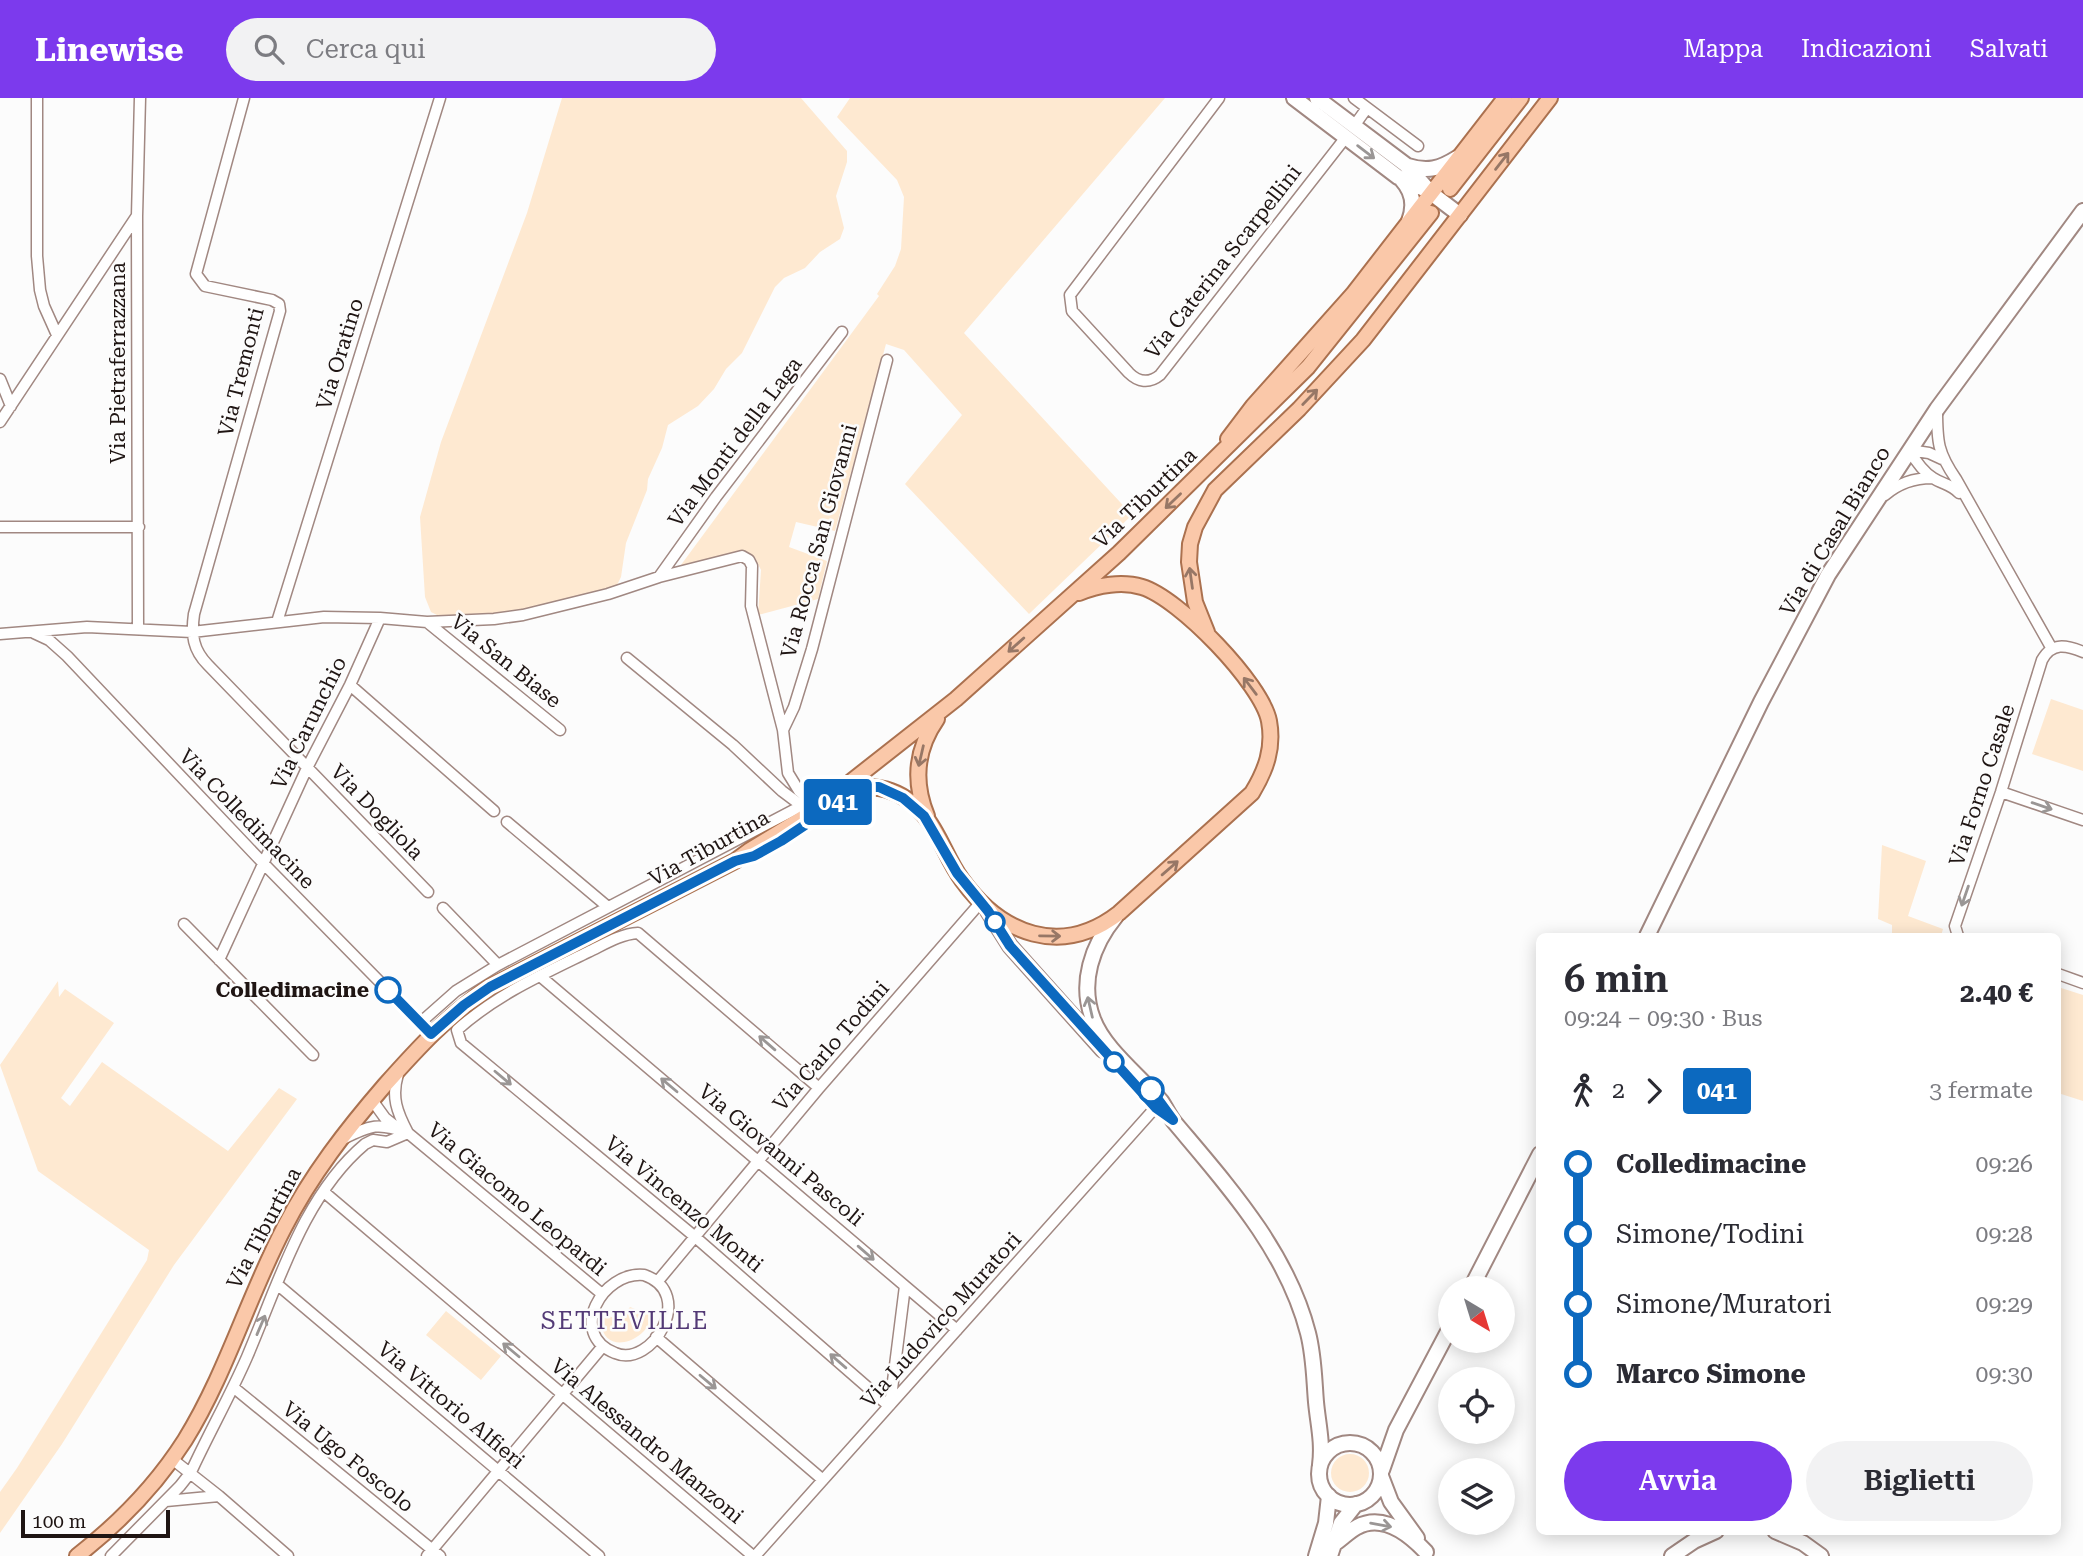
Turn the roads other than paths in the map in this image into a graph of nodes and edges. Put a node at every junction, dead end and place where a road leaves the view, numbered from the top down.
1 (37, 98) edge
2 (140, 98) edge
3 (244, 98) edge
4 (440, 98) edge
5 (1219, 98) edge
6 (1294, 98) edge
7 (1317, 98) edge
8 (1354, 98) edge
9 (1505, 98) edge
10 (1521, 98) edge
11 (1550, 98) edge
12 (1367, 108) junction
13 (1350, 131) junction
14 (1418, 146) dead end
15 (1457, 159) junction
16 (1402, 171) junction
17 (1450, 189) dead end
18 (1431, 193) junction
19 (2083, 211) edge
20 (1431, 213) dead end
21 (1460, 215) junction
22 (136, 216) junction
23 (1409, 221) junction
24 (842, 332) dead end
25 (57, 335) junction
26 (887, 360) dead end
27 (0, 379) edge
28 (11, 406) junction
29 (1937, 409) junction
30 (0, 422) edge
31 (1909, 450) junction
32 (1942, 459) junction
33 (1208, 467) junction
34 (1932, 478) junction
35 (1969, 503) junction
36 (1868, 510) junction
37 (0, 527) edge
38 (139, 527) junction
39 (659, 577) junction
40 (1067, 600) junction
41 (380, 618) junction
42 (277, 622) junction
43 (427, 622) junction
44 (138, 628) junction
45 (192, 632) junction
46 (34, 633) junction
47 (0, 634) edge
48 (1213, 642) junction
49 (2052, 649) junction
50 (2083, 652) edge
51 (627, 658) dead end
52 (350, 685) junction
53 (956, 699) junction
54 (560, 730) dead end
55 (783, 730) junction
56 (307, 768) junction
57 (2001, 792) junction
58 (814, 806) junction
59 (494, 811) dead end
60 (2083, 820) edge
61 (507, 822) dead end
62 (930, 823) junction
63 (735, 861) junction
64 (263, 863) junction
65 (428, 892) dead end
66 (985, 906) junction
67 (608, 907) junction
68 (443, 908) dead end
69 (1119, 913) junction
70 (184, 923) dead end
71 (1648, 933) edge
72 (1957, 933) edge
73 (219, 960) junction
74 (498, 965) junction
75 (540, 975) junction
76 (2061, 976) edge
77 (2083, 983) edge
78 (421, 1022) junction
79 (431, 1034) junction
80 (313, 1055) dead end
81 (401, 1067) junction
82 (818, 1088) junction
83 (372, 1100) junction
84 (1156, 1108) junction
85 (397, 1110) junction
86 (1173, 1120) junction
87 (404, 1131) junction
88 (339, 1141) junction
89 (758, 1160) junction
90 (1536, 1162) edge
91 (324, 1192) junction
92 (694, 1236) junction
93 (1477, 1276) edge
94 (657, 1281) junction
95 (278, 1285) junction
96 (905, 1286) junction
97 (602, 1294) junction
98 (957, 1330) junction
99 (656, 1337) junction
100 (603, 1346) junction
101 (1438, 1351) edge
102 (233, 1387) junction
103 (563, 1394) junction
104 (889, 1406) junction
105 (1318, 1415) junction
106 (1396, 1430) junction
107 (1344, 1443) junction
108 (1360, 1444) junction
109 (172, 1459) junction
110 (1320, 1465) junction
111 (500, 1470) junction
112 (191, 1472) junction
113 (1381, 1474) junction
114 (823, 1480) junction
115 (219, 1496) junction
116 (1329, 1496) junction
117 (166, 1501) junction
118 (1362, 1502) junction
119 (1406, 1521) junction
120 (1707, 1535) edge
121 (1784, 1535) edge
122 (1332, 1550) edge
123 (117, 1554) edge
124 (433, 1554) edge
125 (1427, 1554) edge
126 (77, 1556) edge
127 (288, 1556) edge
128 (599, 1556) edge
129 (754, 1556) edge
130 (1315, 1556) edge
131 (1672, 1556) edge
132 (1821, 1556) edge

1 - 25 street
2 - 22 street, Via Pietraferrazzana
3 - 45 street, Via Tremonti
4 - 42 street, Via Oratino
5 - 13 street, Via Caterina Scarpellini
6 - 13 main road
7 - 13 main road
8 - 12 street
9 - 15 main road
10 - 17 main road
21 -> 11 main road, Via Tiburtina
12 - 13 street
12 - 14 street
13 - 16 main road
15 - 16 main road
15 - 18 main road
16 - 18 main road
16 - 23 main road
18 - 21 main road
18 - 23 main road
19 - 29 main road, Via di Casal Bianco
20 - 33 main road, Via Tiburtina
48 -> 21 main road, Via Tiburtina
22 - 25 street
22 - 38 street, Via Pietraferrazzana
23 - 33 main road
24 - 39 street, Via Monti della Laga
25 - 28 street
26 - 55 street, Via Rocca San Giovanni
27 - 28 street
28 - 30 street
29 - 31 main road, Via di Casal Bianco
29 - 32 street
31 - 32 street
31 - 34 street
31 - 36 main road, Via di Casal Bianco
32 - 35 street
33 -> 40 main road, Via Tiburtina
34 - 35 street
34 - 36 street
35 - 49 street
36 - 71 main road, Via di Casal Bianco
37 - 38 street
38 - 44 street, Via Pietraferrazzana
39 - 43 street
39 - 55 street
40 - 48 main road
40 -> 53 main road, Via Tiburtina
41 - 42 street
41 - 43 street
41 - 52 street, Via Carunchio
42 - 45 street
43 - 54 street, Via San Biase
44 - 45 street
44 - 46 street
45 - 56 street, Via Dogliola
46 - 47 street
46 - 64 street, Via Colledimacine
69 -> 48 main road
49 - 50 street
49 - 57 street, Via Forno Casale
51 - 58 street
52 - 56 street, Via Carunchio
52 - 59 street
53 - 58 main road, Via Tiburtina
53 -> 62 main road
55 - 58 street
56 - 64 street, Via Carunchio
56 - 65 street, Via Dogliola
57 -> 60 street
57 -> 72 street, Via Forno Casale
58 - 63 main road, Via Tiburtina
58 - 67 street
61 - 67 street
62 - 63 main road
62 - 66 main road
63 - 79 main road, Via Tiburtina
64 - 73 street, Via Carunchio
64 - 78 street, Via Colledimacine
66 -> 69 main road
66 - 82 street, Via Carlo Todini
66 - 84 main road
67 - 74 street
68 - 74 street
86 -> 69 main road
70 - 73 street
73 - 80 street
74 - 78 street
82 -> 75 street
89 -> 75 street, Via Giovanni Pascoli
75 -> 92 street, Via Vincenzo Monti
76 - 77 street
78 - 79 street, Via Colledimacine
79 - 81 main road, Via Tiburtina
81 - 83 main road, Via Tiburtina
81 - 85 street
82 - 89 street, Via Carlo Todini
83 - 85 street
83 - 87 street, Via Giacomo Leopardi
83 - 88 main road, Via Tiburtina
84 - 86 main road
84 - 98 street, Via Ludovico Muratori
85 - 87 street
86 - 105 main road
87 - 88 street
87 - 91 street
87 - 97 street, Via Giacomo Leopardi
88 - 109 main road, Via Tiburtina
89 - 92 street, Via Carlo Todini
89 -> 96 street, Via Giovanni Pascoli
90 - 93 main road
91 - 95 street
103 -> 91 street, Via Alessandro Manzoni
92 - 94 street, Via Carlo Todini
104 -> 92 street, Via Vincenzo Monti
94 - 97 street
94 - 99 street
102 -> 95 street
95 - 111 street, Via Vittorio Alfieri
96 - 98 street, Via Giovanni Pascoli
96 - 104 street
97 - 100 street
98 - 104 street, Via Ludovico Muratori
99 - 100 street
99 -> 114 street
100 - 103 street
101 - 106 main road
102 - 112 street
102 - 124 street, Via Ugo Foscolo
103 - 111 street
103 - 129 street, Via Alessandro Manzoni
104 - 114 street, Via Ludovico Muratori
105 - 107 main road
105 - 110 main road
106 - 108 main road
106 - 113 main road
107 - 108 main road
107 - 110 main road
108 - 113 main road
109 - 112 street
109 - 126 main road, Via Tiburtina
110 - 116 main road
111 - 124 street
111 - 128 street, Via Vittorio Alfieri
112 - 115 street
112 - 117 street
113 - 118 main road
113 - 119 main road
114 - 129 street, Via Ludovico Muratori
115 - 117 street
115 - 127 street
116 - 118 main road
116 - 130 main road
117 - 123 street
118 - 119 main road
118 - 122 main road
119 - 125 main road
120 - 131 main road
121 - 132 main road
122 -> 125 main road

